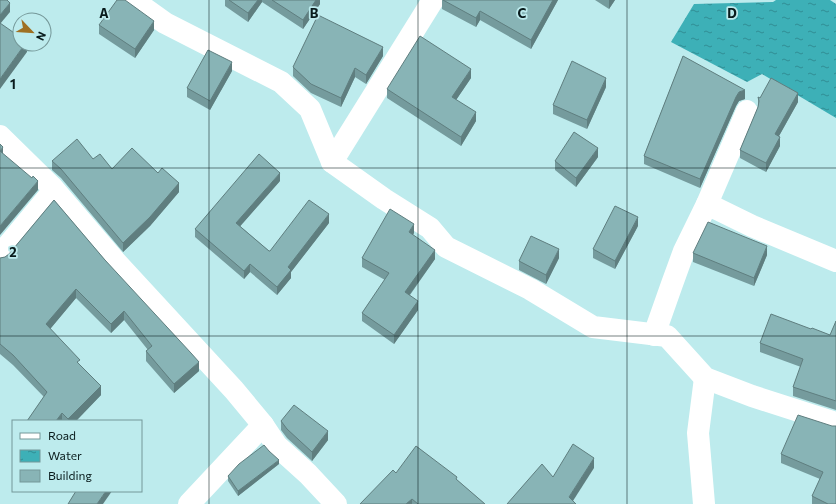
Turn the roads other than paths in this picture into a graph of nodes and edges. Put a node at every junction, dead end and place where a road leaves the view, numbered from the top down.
1 (133, 0) edge
2 (433, 0) edge
3 (747, 111) dead end
4 (0, 136) edge
5 (332, 162) junction
6 (54, 190) junction
7 (707, 204) junction
8 (0, 255) edge
9 (836, 261) edge
10 (654, 335) junction
11 (705, 378) junction
12 (836, 423) edge
13 (263, 425) junction
14 (189, 504) edge
15 (336, 504) edge
16 (704, 504) edge

1 - 5 street
2 - 5 street
3 - 7 street
4 - 6 street
5 - 10 street
6 - 8 street
6 - 13 street
7 - 9 street
7 - 10 street
10 - 11 street
11 - 12 street
11 - 16 street
13 - 14 street
13 - 15 street

